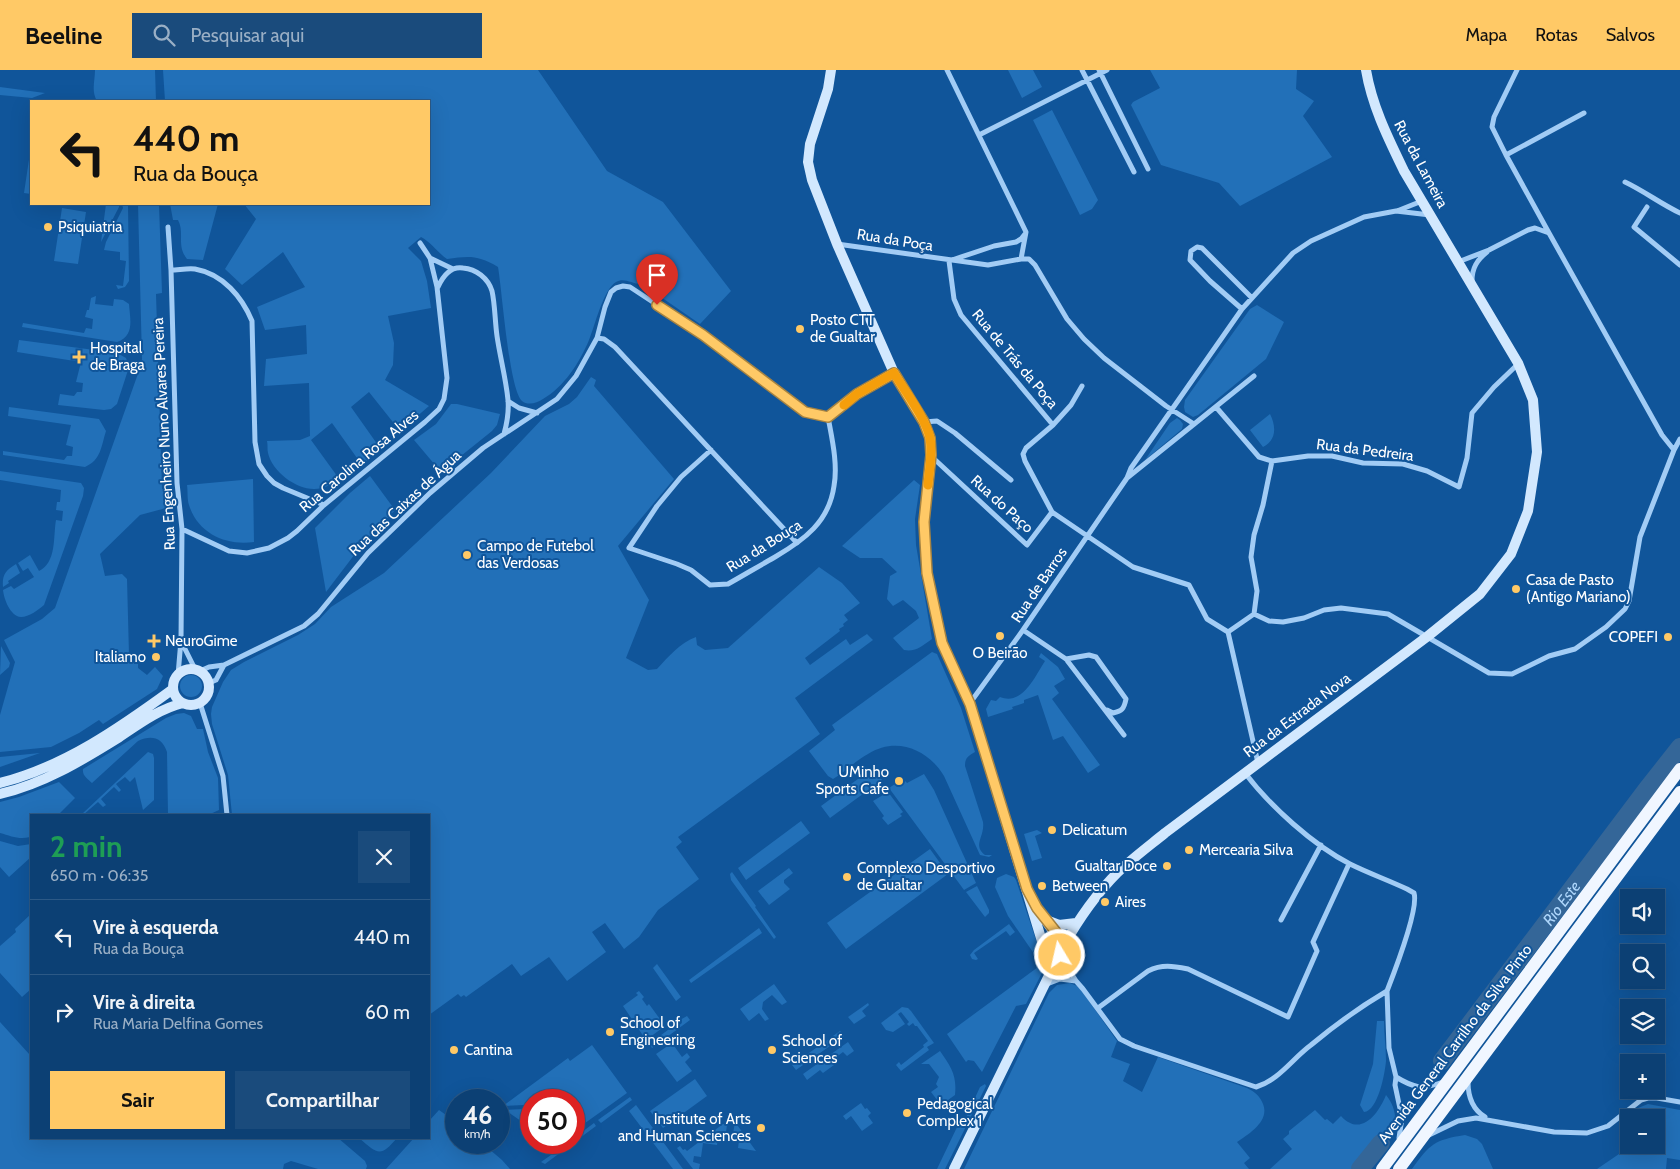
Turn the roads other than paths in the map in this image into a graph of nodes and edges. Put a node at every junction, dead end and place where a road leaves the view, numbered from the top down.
1 (831, 70) edge
2 (947, 70) edge
3 (1082, 70) edge
4 (1107, 70) edge
5 (1366, 70) edge
6 (1517, 70) edge
7 (1099, 72) edge
8 (1087, 80) junction
9 (1584, 113) dead end
10 (979, 135) junction
11 (1506, 155) junction
12 (1148, 169) dead end
13 (1134, 172) dead end
14 (1625, 182) dead end
15 (1422, 201) junction
16 (1647, 207) dead end
17 (1396, 211) junction
18 (1680, 213) edge
19 (1430, 215) junction
20 (168, 227) dead end
21 (1026, 232) junction
22 (1549, 234) junction
23 (420, 244) dead end
24 (837, 244) junction
25 (1489, 250) junction
26 (430, 258) junction
27 (1022, 259) junction
28 (949, 261) junction
29 (1460, 264) junction
30 (1680, 265) edge
31 (453, 269) junction
32 (171, 270) junction
33 (1472, 285) junction
34 (437, 287) junction
35 (1252, 298) junction
36 (1241, 312) junction
37 (597, 338) junction
38 (1518, 363) junction
39 (894, 373) junction
40 (1254, 376) dead end
41 (1082, 386) dead end
42 (508, 401) junction
43 (1216, 407) junction
44 (1171, 409) junction
45 (537, 413) junction
46 (828, 417) junction
47 (924, 422) junction
48 (1194, 424) junction
49 (1054, 425) junction
50 (504, 434) junction
51 (1680, 439) edge
52 (711, 450) junction
53 (1674, 450) junction
54 (931, 455) junction
55 (1272, 461) junction
56 (1127, 478) junction
57 (1012, 480) dead end
58 (324, 505) junction
59 (1052, 512) junction
60 (182, 529) junction
61 (1088, 536) junction
62 (797, 544) junction
63 (1254, 614) junction
64 (1023, 630) junction
65 (1228, 632) junction
66 (1428, 636) junction
67 (181, 640) junction
68 (1066, 659) junction
69 (224, 665) junction
70 (198, 670) junction
71 (178, 675) junction
72 (210, 683) junction
73 (173, 689) junction
74 (183, 703) junction
75 (200, 703) junction
76 (970, 704) junction
77 (1104, 709) junction
78 (1124, 735) dead end
79 (1258, 764) junction
80 (1680, 770) edge
81 (1245, 773) junction
82 (0, 782) edge
83 (1680, 792) edge
84 (0, 794) edge
85 (226, 814) edge
86 (1321, 845) junction
87 (1349, 864) junction
88 (1027, 889) junction
89 (1046, 920) junction
90 (1281, 920) dead end
91 (1076, 923) junction
92 (1038, 930) junction
93 (1062, 951) junction
94 (1051, 971) junction
95 (1076, 981) junction
96 (1044, 985) junction
97 (1387, 991) junction
98 (1098, 1008) junction
99 (1396, 1078) junction
100 (1468, 1078) junction
101 (1448, 1080) junction
102 (1680, 1102) edge
103 (1487, 1119) junction
104 (1422, 1138) junction
105 (1393, 1154) junction
106 (954, 1169) edge
107 (1382, 1169) edge
108 (1399, 1169) edge

1 - 24 street
2 - 10 street
3 - 8 street
4 - 7 street
5 - 15 street, Rua da Lameira
6 - 11 street
7 - 8 street
7 - 12 street
8 - 10 street
8 - 13 street
9 - 11 street
10 - 21 street
11 - 22 street
14 - 18 street
15 - 17 street
15 - 19 street, Rua da Lameira
16 - 30 street
17 - 19 street
17 - 35 street
19 - 29 street, Rua da Lameira
20 - 32 street, Rua Engenheiro Nuno Alvares Pereira
21 - 27 street
21 - 28 street, Rua da Poça
22 - 25 street
22 - 53 street
23 - 26 street
24 - 28 street, Rua da Poça
24 - 39 street
25 - 29 street
25 - 33 street
26 - 31 street
26 - 34 street, Rua Carolina Rosa Alves
27 - 28 street, Rua da Poça
27 - 44 street
28 - 49 street, Rua de Trás da Poça
29 - 33 street, Rua da Estrada Nova
31 - 34 street
31 - 42 street
32 - 58 street
32 - 60 street, Rua Engenheiro Nuno Alvares Pereira
33 - 38 street, Rua da Estrada Nova
34 - 58 street, Rua Carolina Rosa Alves
35 - 36 street
35 - 36 street
36 - 44 street
37 - 45 street, Rua das Caixas de Água
37 - 46 street, Rua das Caixas de Água
37 - 52 street
38 - 55 street, Rua da Pedreira
38 - 66 street, Rua da Estrada Nova
39 - 46 street
39 - 47 street
40 - 43 street
41 - 49 street, Rua de Trás da Poça
42 - 45 street
42 - 50 street
43 - 48 street
43 - 55 street
44 - 48 street
44 - 56 street
45 - 50 street, Rua das Caixas de Água
46 - 62 street, Rua da Bouça
47 - 54 street
47 - 57 street
48 - 56 street
49 - 59 street
50 - 69 street, Rua das Caixas de Água
51 - 53 street
52 - 62 street
52 - 62 street, Rua da Bouça
53 - 66 street
54 - 59 street, Rua do Paço
54 - 76 street
55 - 63 street
56 - 61 street, Rua de Barros
58 - 60 street, Rua Carolina Rosa Alves
59 - 61 street
60 - 67 street, Rua Engenheiro Nuno Alvares Pereira
61 - 64 street, Rua de Barros
61 - 65 street
63 - 65 street
63 - 66 street
64 - 68 street
64 - 76 street, Rua de Barros
65 - 79 street
66 - 79 street, Rua da Estrada Nova
67 - 70 street, Rua Engenheiro Nuno Alvares Pereira
67 - 71 street, Rua Engenheiro Nuno Alvares Pereira
68 - 77 street
68 - 77 street
69 - 70 street, Rua das Caixas de Água
69 - 72 street, Rua das Caixas de Água
70 - 71 street
70 - 72 street
71 - 73 street
72 - 75 street
73 - 74 street
73 - 82 street
74 - 75 street
74 - 84 street
75 - 85 street
76 - 88 street
77 - 78 street
79 - 81 street, Rua da Estrada Nova
80 - 101 main road, Avenida General Carrilho da Silva Pinto
81 - 86 street
81 - 91 street, Rua da Estrada Nova
83 - 100 main road, Avenida General Carrilho da Silva Pinto
86 - 87 street
86 - 90 street
87 - 97 street
87 - 98 street
88 - 89 street
88 - 92 street
89 - 91 street
89 - 93 street
91 - 93 street, Rua da Estrada Nova
92 - 93 street
92 - 94 street
93 - 94 street, Rua da Estrada Nova
93 - 95 street
94 - 96 street, Rua da Estrada Nova
95 - 96 street
95 - 98 street
96 - 106 street, Rua da Estrada Nova
97 - 98 street
97 - 99 street
99 - 101 street
99 - 105 street
100 - 103 street
100 - 104 main road, Avenida General Carrilho da Silva Pinto
101 - 105 main road, Avenida General Carrilho da Silva Pinto
102 - 103 street
103 - 104 street
104 - 108 main road, Avenida General Carrilho da Silva Pinto
105 - 107 main road, Avenida General Carrilho da Silva Pinto

